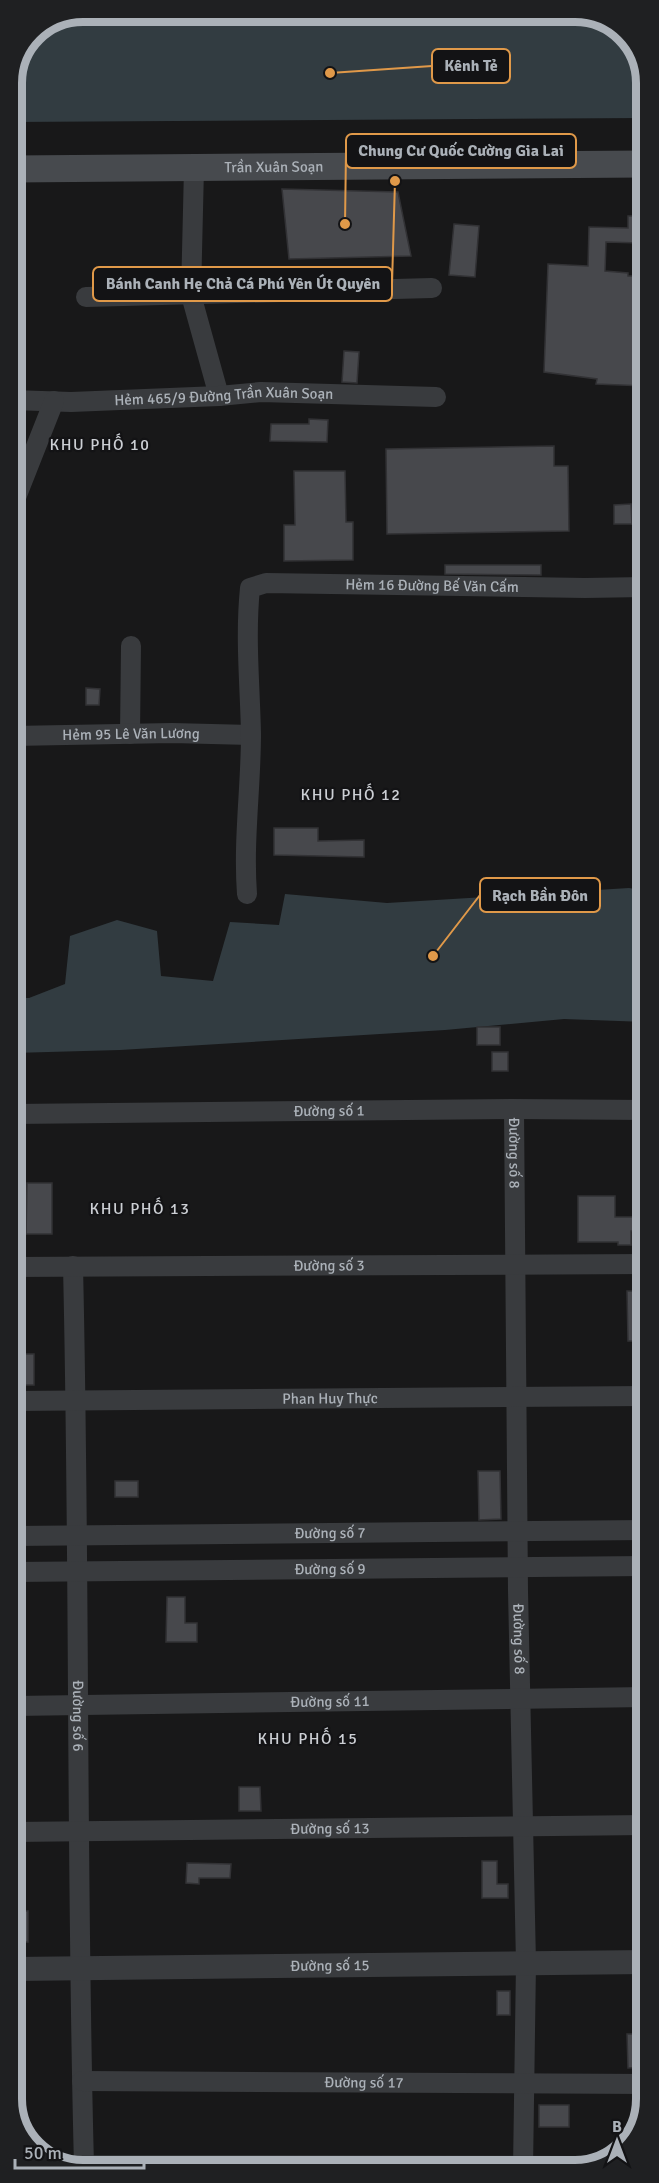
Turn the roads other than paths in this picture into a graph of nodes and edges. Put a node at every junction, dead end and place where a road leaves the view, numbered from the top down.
1 (636, 164) edge
2 (194, 168) junction
3 (22, 169) edge
4 (432, 288) dead end
5 (191, 295) junction
6 (86, 297) dead end
7 (219, 396) junction
8 (436, 397) dead end
9 (22, 400) edge
10 (54, 401) junction
11 (22, 482) edge
12 (636, 587) edge
13 (131, 646) dead end
14 (130, 734) junction
15 (251, 735) junction
16 (22, 736) edge
17 (247, 894) dead end
18 (514, 1109) junction
19 (636, 1110) edge
20 (22, 1114) edge
21 (636, 1264) edge
22 (514, 1265) junction
23 (73, 1266) junction
24 (22, 1267) edge
25 (636, 1396) edge
26 (515, 1399) junction
27 (76, 1400) junction
28 (22, 1401) edge
29 (636, 1530) edge
30 (517, 1531) junction
31 (22, 1536) edge
32 (77, 1536) junction
33 (636, 1566) edge
34 (517, 1568) junction
35 (22, 1572) edge
36 (77, 1572) junction
37 (636, 1697) edge
38 (520, 1698) junction
39 (22, 1706) edge
40 (78, 1707) junction
41 (522, 1825) junction
42 (636, 1825) edge
43 (22, 1832) edge
44 (79, 1833) junction
45 (636, 1962) edge
46 (526, 1963) junction
47 (22, 1968) edge
48 (80, 1968) junction
49 (82, 2081) junction
50 (524, 2084) junction
51 (636, 2084) edge
52 (84, 2160) edge
53 (523, 2160) edge

1 - 2 main road, Trần Xuân Soạn
2 - 3 main road, Trần Xuân Soạn
2 - 5 street
4 - 5 street
5 - 6 street
5 - 7 street
7 - 8 street, Hẻm 465/9 Đường Trần Xuân Soạn
7 - 10 street, Hẻm 465/9 Đường Trần Xuân Soạn
9 - 10 street, Hẻm 465/9 Đường Trần Xuân Soạn
10 - 11 street
12 - 15 street, Hẻm 16 Đường Bế Văn Cấm
13 - 14 street
14 - 15 street, Hẻm 95 Lê Văn Lương
14 - 16 street, Hẻm 95 Lê Văn Lương
15 - 17 street
18 - 19 street, Đường số 1
18 - 20 street, Đường số 1
18 - 22 street, Đường số 8
21 - 22 street, Đường số 3
22 - 23 street, Đường số 3
22 - 26 street, Đường số 8
23 - 24 street, Đường số 3
23 - 27 street, Đường số 6
25 - 26 street, Phan Huy Thực
26 - 27 street, Phan Huy Thực
26 - 30 street, Đường số 8
27 - 28 street, Phan Huy Thực
27 - 32 street, Đường số 6
29 - 30 street, Đường số 7
30 - 32 street, Đường số 7
30 - 34 street, Đường số 8
31 - 32 street, Đường số 7
32 - 36 street, Đường số 6
33 - 34 street, Đường số 9
34 - 36 street, Đường số 9
34 - 38 street, Đường số 8
35 - 36 street, Đường số 9
36 - 40 street, Đường số 6
37 - 38 street, Đường số 11
38 - 40 street, Đường số 11
38 - 41 street, Đường số 8
39 - 40 street, Đường số 11
40 - 44 street, Đường số 6
41 - 42 street, Đường số 13
41 - 44 street, Đường số 13
41 - 46 street, Đường số 8
43 - 44 street, Đường số 13
44 - 48 street, Đường số 6
45 - 46 street, Đường số 15
46 - 48 street, Đường số 15
46 - 50 street, Đường số 8
47 - 48 street, Đường số 15
48 - 49 street, Đường số 6
49 - 50 street, Đường số 17
49 - 52 street, Đường số 6
50 - 51 street, Đường số 17
50 - 53 street, Đường số 8

